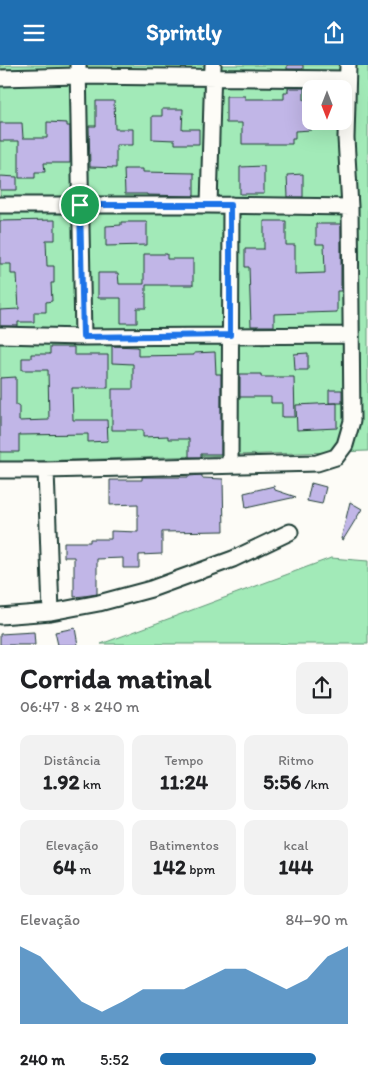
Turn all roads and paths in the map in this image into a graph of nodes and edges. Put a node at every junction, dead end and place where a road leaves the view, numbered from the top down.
1 (78, 71) edge
2 (213, 71) edge
3 (347, 72) edge
4 (0, 78) edge
5 (0, 205) edge
6 (80, 205) junction
7 (209, 205) junction
8 (230, 205) junction
9 (350, 207) junction
10 (0, 335) edge
11 (230, 335) junction
12 (351, 335) junction
13 (83, 337) junction
14 (230, 465) junction
15 (0, 470) edge
16 (46, 470) junction
17 (290, 532) dead end
18 (51, 612) junction
19 (0, 616) edge

1 - 2 street
1 - 4 street
1 - 6 street
2 - 3 street
2 - 7 street
3 - 9 street
5 - 6 street
6 - 7 street
6 - 13 street
7 - 8 street
8 - 9 street
8 - 11 street
9 - 12 street
10 - 13 street
11 - 12 street
11 - 13 street
11 - 14 street
12 - 14 street
14 - 16 street
15 - 16 street
16 - 18 street
17 - 18 street
18 - 19 street

